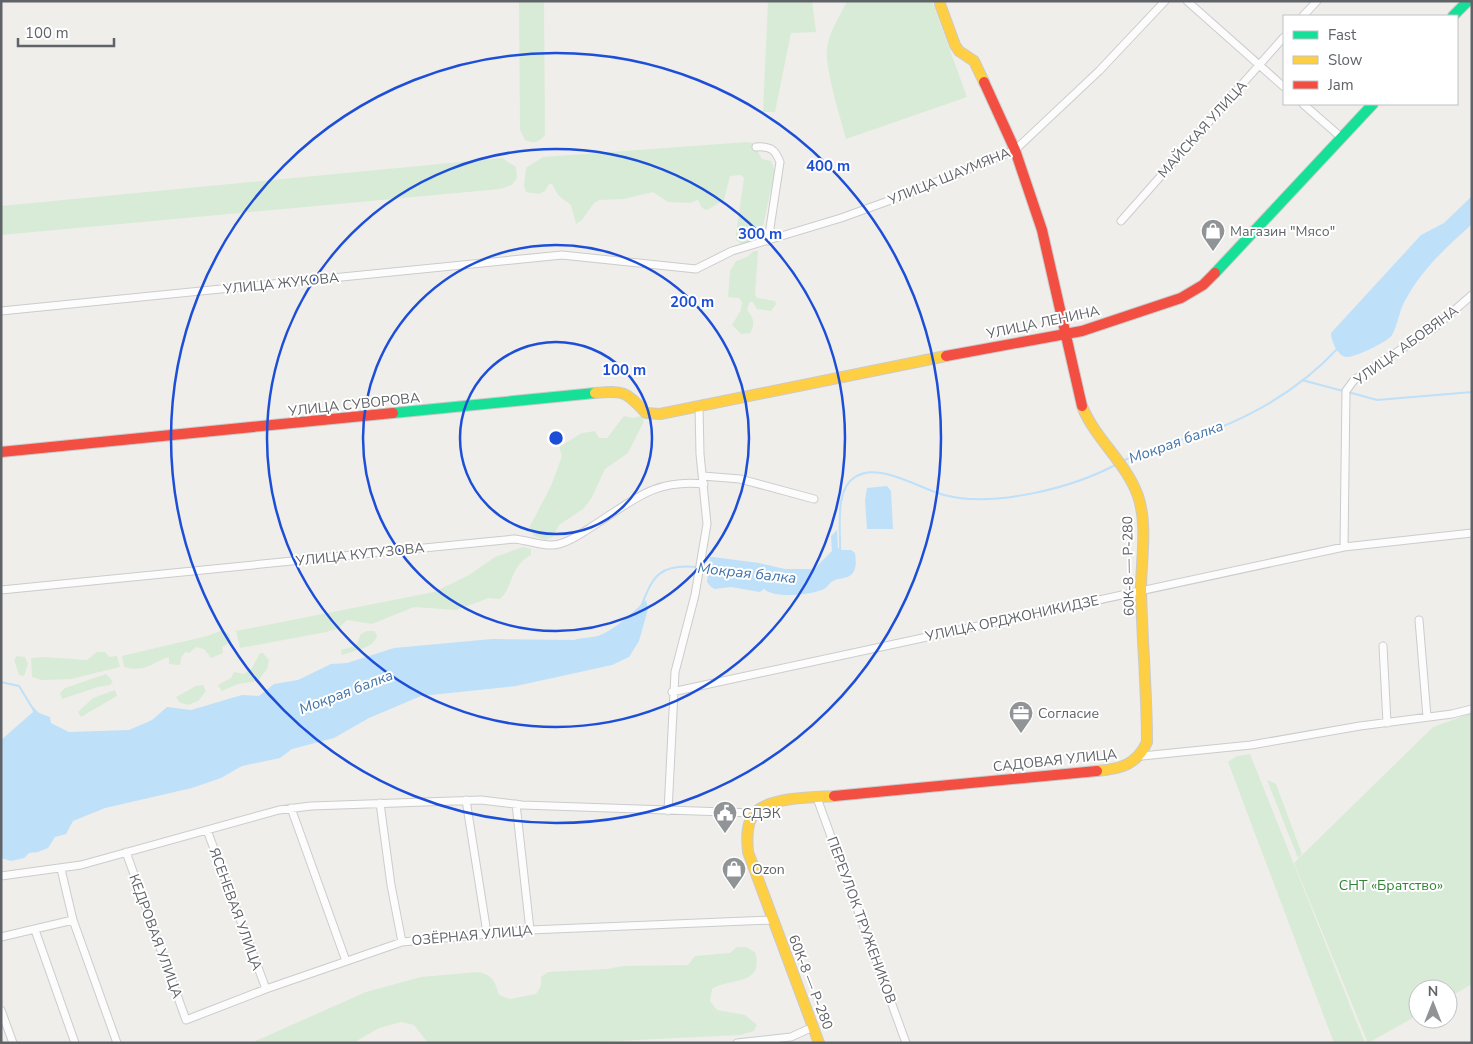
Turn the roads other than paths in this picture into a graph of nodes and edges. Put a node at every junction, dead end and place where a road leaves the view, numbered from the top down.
1 (1166, 1) edge
2 (1187, 1) edge
3 (1317, 1) edge
4 (1468, 1) edge
5 (940, 4) dead end
6 (1304, 15) edge
7 (1454, 15) edge
8 (1283, 38) edge
9 (1259, 65) junction
10 (1283, 86) edge
11 (1304, 105) edge
12 (1372, 105) edge
13 (1342, 138) junction
14 (756, 147) dead end
15 (1014, 150) junction
16 (1121, 221) dead end
17 (768, 241) junction
18 (562, 255) joint
19 (1472, 295) edge
20 (1, 311) edge
21 (1067, 334) junction
22 (699, 406) junction
23 (1, 452) edge
24 (703, 480) junction
25 (814, 499) dead end
26 (1472, 533) edge
27 (1344, 547) junction
28 (1, 590) edge
29 (1142, 591) junction
30 (1419, 620) dead end
31 (1383, 646) dead end
32 (672, 692) junction
33 (1472, 709) edge
34 (1427, 717) junction
35 (1387, 723) junction
36 (1142, 756) junction
37 (817, 798) junction
38 (466, 800) junction
39 (380, 803) junction
40 (516, 804) junction
41 (291, 808) junction
42 (668, 811) junction
43 (754, 813) junction
44 (207, 830) junction
45 (126, 852) junction
46 (62, 869) junction
47 (1, 876) edge
48 (73, 920) junction
49 (772, 920) junction
50 (35, 930) junction
51 (530, 930) junction
52 (487, 933) junction
53 (1, 937) edge
54 (402, 942) junction
55 (346, 961) junction
56 (266, 989) junction
57 (1, 1010) edge
58 (186, 1020) joint
59 (813, 1027) junction
60 (13, 1043) edge
61 (75, 1043) edge
62 (117, 1043) edge
63 (736, 1043) edge
64 (819, 1043) edge
65 (906, 1043) edge

1 - 15 street, УЛИЦА ШАУМЯНА
2 - 9 street
3 - 6 street
4 - 7 street
5 - 15 street, 60К-8 — Р-280
8 - 9 street, МАЙСКАЯ УЛИЦА
9 - 10 street
9 - 16 street, МАЙСКАЯ УЛИЦА
11 - 13 street
12 - 13 street, УЛИЦА ЛЕНИНА
13 - 21 street, УЛИЦА ЛЕНИНА
14 - 17 street
15 - 17 street, УЛИЦА ШАУМЯНА
15 - 21 street, 60К-8 — Р-280
17 - 18 street, УЛИЦА ШАУМЯНА
18 - 20 street, УЛИЦА ЖУКОВА
19 - 27 street, УЛИЦА АБОВЯНА
21 - 22 street, УЛИЦА ЛЕНИНА
21 - 29 street, 60К-8 — Р-280
22 - 23 street, УЛИЦА СУВОРОВА
22 - 24 street
24 - 25 street, УЛИЦА КУТУЗОВА
24 - 28 street, УЛИЦА КУТУЗОВА
24 - 32 street
26 - 27 street, УЛИЦА ОРДЖОНИКИДЗЕ
27 - 29 street, УЛИЦА ОРДЖОНИКИДЗЕ
29 - 32 street, УЛИЦА ОРДЖОНИКИДЗЕ
29 - 36 street, 60К-8 — Р-280
30 - 34 street
31 - 35 street
32 - 42 street
33 - 34 street, САДОВАЯ УЛИЦА
34 - 35 street, САДОВАЯ УЛИЦА
35 - 36 street, САДОВАЯ УЛИЦА
36 - 37 street, САДОВАЯ УЛИЦА
37 - 43 street, САДОВАЯ УЛИЦА
37 - 65 street, ПЕРЕУЛОК ТРУЖЕНИКОВ
38 - 39 street, САДОВАЯ УЛИЦА
38 - 40 street, САДОВАЯ УЛИЦА
38 - 52 street
39 - 41 street, САДОВАЯ УЛИЦА
39 - 54 street
40 - 42 street, САДОВАЯ УЛИЦА
40 - 51 street
41 - 44 street, САДОВАЯ УЛИЦА
41 - 55 street
42 - 43 street, САДОВАЯ УЛИЦА
43 - 49 street, 60К-8 — Р-280
44 - 45 street, САДОВАЯ УЛИЦА
44 - 56 street, ЯСЕНЕВАЯ УЛИЦА
45 - 46 street, САДОВАЯ УЛИЦА
45 - 58 street, КЕДРОВАЯ УЛИЦА
46 - 47 street, САДОВАЯ УЛИЦА
46 - 48 street
48 - 50 street
48 - 62 street
49 - 51 street, ОЗЁРНАЯ УЛИЦА
49 - 59 street, 60К-8 — Р-280
50 - 53 street
50 - 61 street
51 - 52 street, ОЗЁРНАЯ УЛИЦА
52 - 54 street, ОЗЁРНАЯ УЛИЦА
54 - 55 street, ОЗЁРНАЯ УЛИЦА
55 - 56 street, ОЗЁРНАЯ УЛИЦА
56 - 58 street, ОЗЁРНАЯ УЛИЦА
57 - 60 street
59 - 63 street
59 - 64 street, 60К-8 — Р-280

